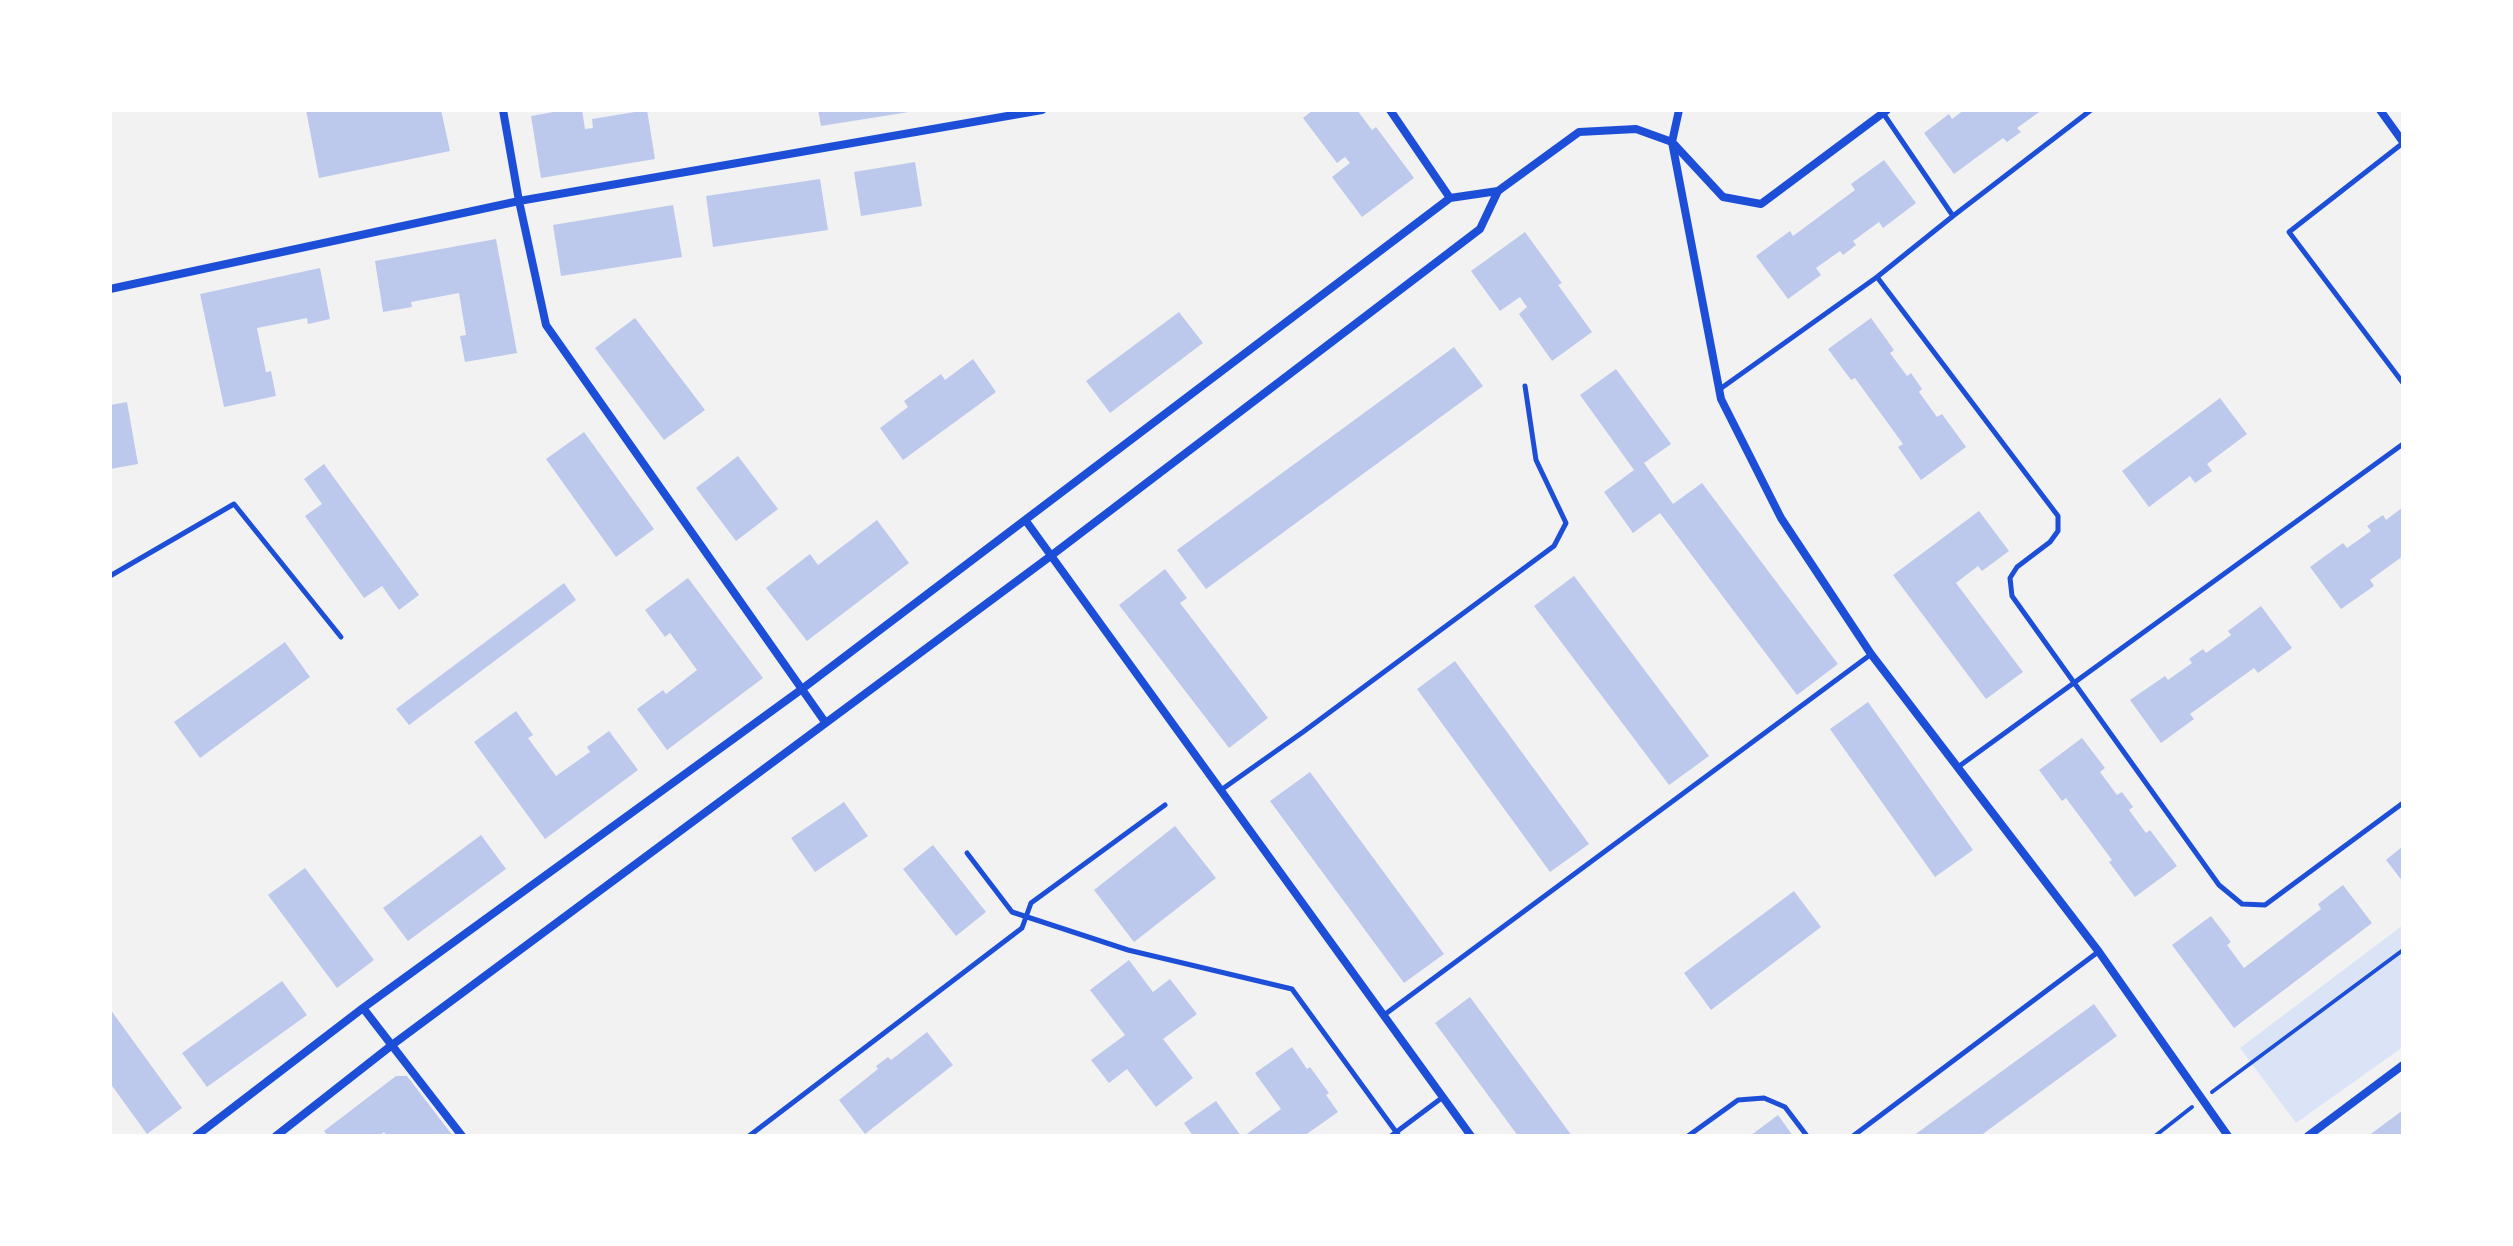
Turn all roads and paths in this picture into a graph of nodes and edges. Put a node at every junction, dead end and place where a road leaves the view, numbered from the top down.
1 (503, 110) edge
2 (959, 110) edge
3 (1042, 110) edge
4 (1390, 110) edge
5 (1679, 110) edge
6 (2091, 110) edge
7 (2380, 110) edge
8 (1885, 111) edge
9 (961, 123) junction
10 (1672, 142) junction
11 (2403, 142) edge
12 (1498, 191) junction
13 (1450, 198) junction
14 (519, 201) junction
15 (1953, 216) junction
16 (1877, 277) junction
17 (110, 289) edge
18 (2403, 383) edge
19 (1525, 386) dead end
20 (1719, 389) junction
21 (2403, 444) edge
22 (1026, 521) junction
23 (1052, 555) junction
24 (110, 576) edge
25 (341, 637) dead end
26 (1871, 654) junction
27 (2074, 683) junction
28 (802, 689) junction
29 (825, 722) junction
30 (1958, 767) junction
31 (1221, 790) junction
32 (2403, 803) edge
33 (1165, 805) dead end
34 (967, 853) dead end
35 (1027, 917) junction
36 (2403, 950) edge
37 (2099, 952) junction
38 (363, 1008) junction
39 (1384, 1015) junction
40 (392, 1045) junction
41 (2403, 1065) edge
42 (1443, 1097) junction
43 (2202, 1100) junction
44 (1395, 1135) edge
45 (196, 1136) edge
46 (276, 1136) edge
47 (462, 1136) edge
48 (749, 1136) edge
49 (1471, 1136) edge
50 (1688, 1136) edge
51 (1807, 1136) edge
52 (1853, 1136) edge
53 (2155, 1136) edge
54 (2228, 1136) edge
55 (2308, 1136) edge

1 - 14 street
2 - 9 street
3 - 9 street
4 - 13 street
5 - 10 street
6 - 15 lane
7 - 11 street
8 - 10 street
8 - 15 lane
9 - 14 street
10 - 12 street
10 - 20 street
11 - 18 lane
12 - 13 street
12 - 23 street
13 - 22 street
14 - 17 street
14 - 28 street
15 - 16 lane
16 - 20 lane
16 - 27 lane
19 - 31 lane
20 - 26 street
21 - 27 lane
22 - 23 street
22 - 28 street
23 - 29 street
23 - 31 street
24 - 25 lane
26 - 30 street
26 - 39 lane
27 - 30 lane
27 - 32 lane
28 - 29 street
28 - 38 street
29 - 40 street
30 - 37 street
31 - 39 street
33 - 35 lane
34 - 35 lane
35 - 44 lane
35 - 48 lane
36 - 43 path
37 - 43 street
37 - 52 lane
38 - 40 street
38 - 45 street
39 - 42 street
40 - 46 street
40 - 47 street
41 - 55 street
42 - 44 lane
42 - 49 street
43 - 53 path
43 - 54 street
50 - 51 lane

